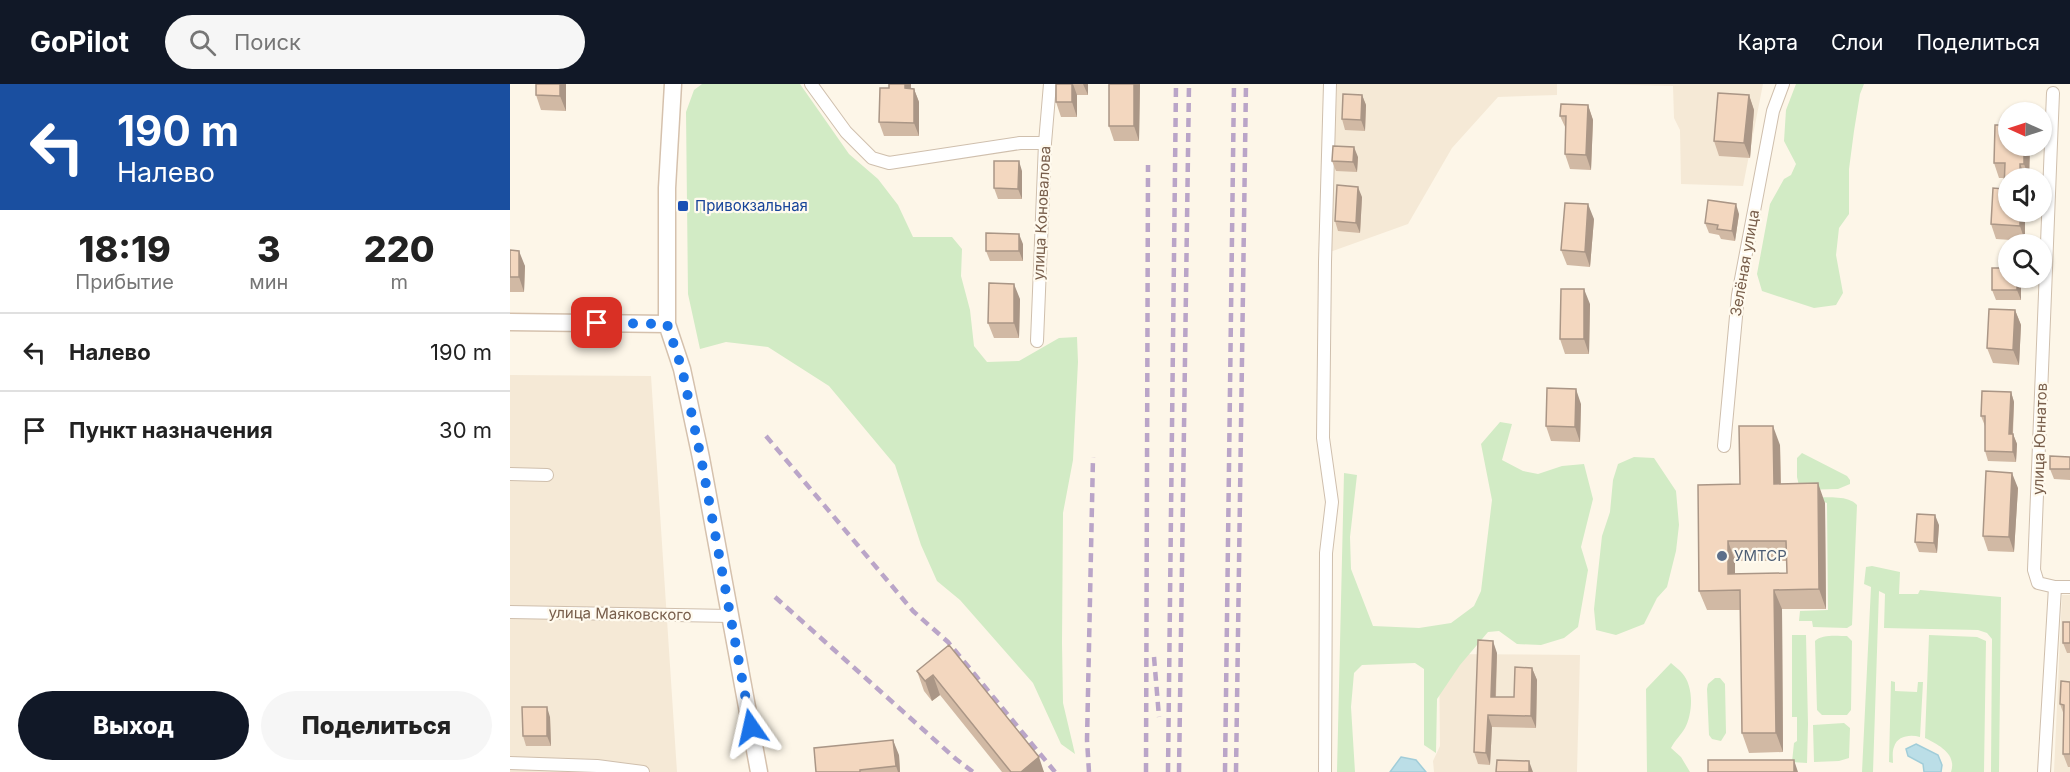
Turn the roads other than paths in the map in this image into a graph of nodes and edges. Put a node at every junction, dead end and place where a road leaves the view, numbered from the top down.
1 (673, 84) edge
2 (811, 84) edge
3 (1050, 84) edge
4 (1330, 84) edge
5 (1783, 84) edge
6 (2053, 93) dead end
7 (1045, 143) junction
8 (510, 322) edge
9 (667, 324) junction
10 (1037, 341) dead end
11 (1724, 446) dead end
12 (510, 474) edge
13 (548, 475) dead end
14 (2055, 587) junction
15 (2070, 587) edge
16 (510, 612) edge
17 (730, 616) junction
18 (510, 763) edge
19 (643, 772) edge
20 (759, 772) edge
21 (1325, 772) edge
22 (2044, 772) edge

1 - 9 street
2 - 7 street
3 - 7 street, улица Коновалова
4 - 21 street
5 - 11 street, Зелёная улица
6 - 14 street, улица Юннатов
7 - 10 street, улица Коновалова
8 - 9 street
9 - 17 street
12 - 13 street
14 - 15 street
14 - 22 street
16 - 17 street, улица Маяковского
17 - 20 street
18 - 19 street

